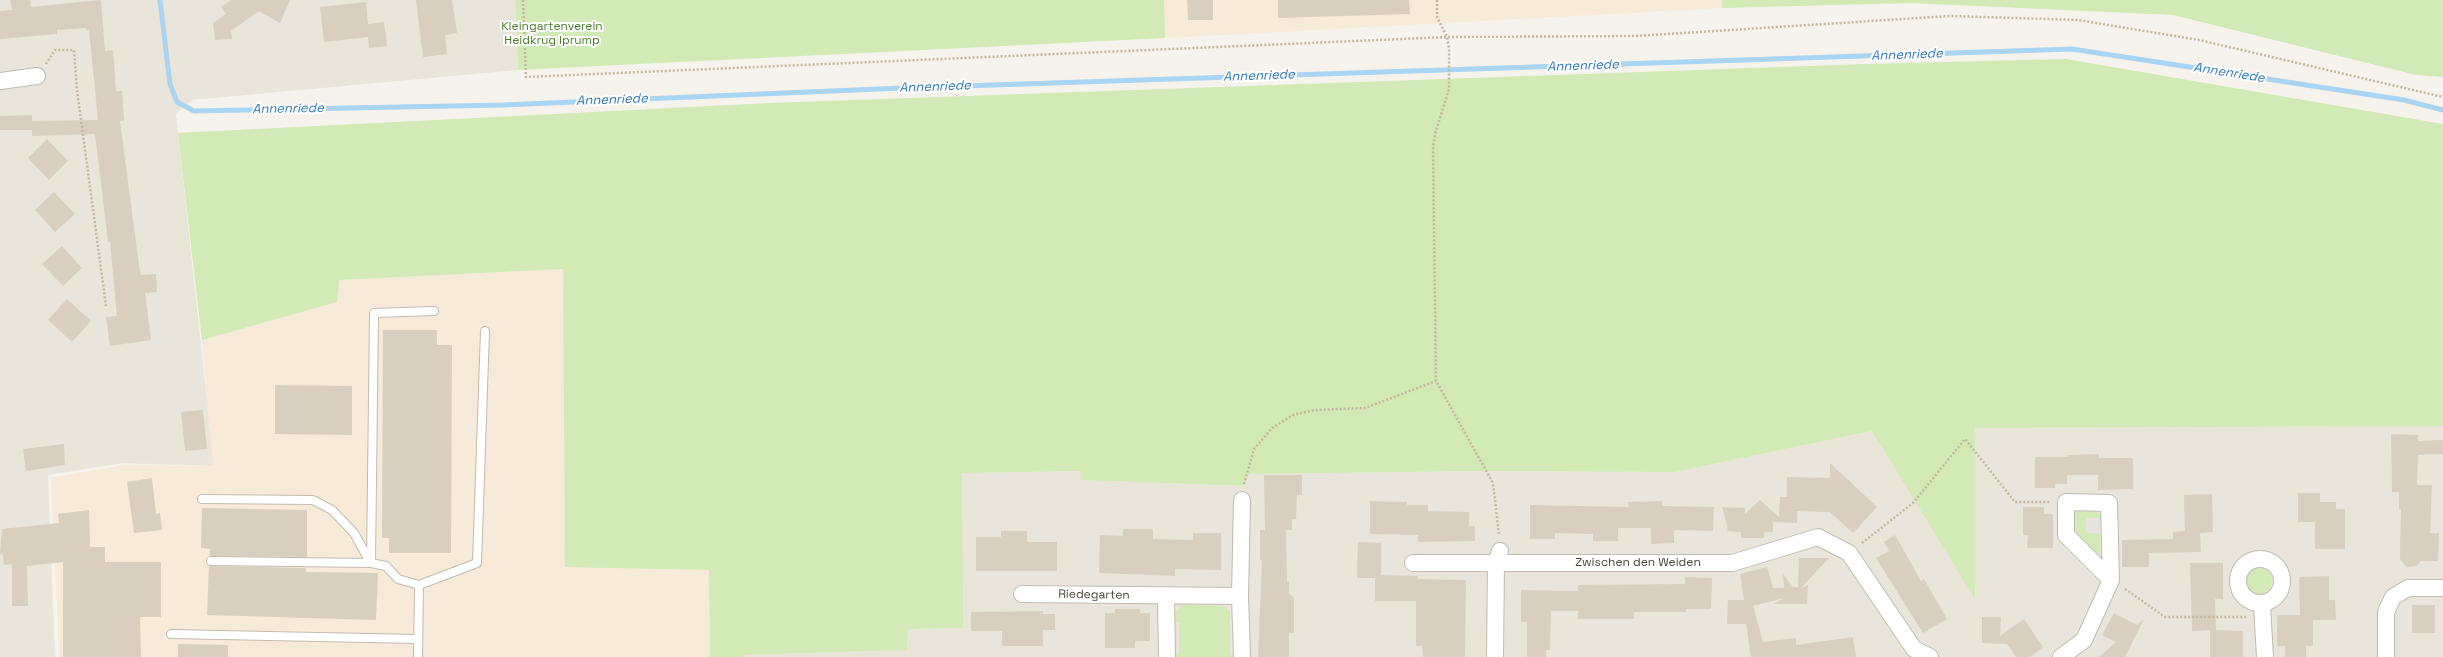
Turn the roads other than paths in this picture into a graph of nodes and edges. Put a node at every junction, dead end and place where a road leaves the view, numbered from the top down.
1 (37, 76) road end
2 (0, 81) edge
3 (434, 310) dead end
4 (485, 331) dead end
5 (202, 499) dead end
6 (1242, 500) road end
7 (1498, 557) junction
8 (212, 561) dead end
9 (371, 563) junction
10 (1413, 563) dead end
11 (2111, 580) junction
12 (419, 585) junction
13 (2443, 588) edge
14 (1022, 594) dead end
15 (1166, 596) junction
16 (1240, 596) junction
17 (2262, 611) road end
18 (171, 634) dead end
19 (417, 639) junction
20 (1909, 653) edge
21 (418, 657) edge
22 (1167, 657) edge
23 (1242, 657) edge
24 (1495, 657) edge
25 (1930, 657) edge
26 (2061, 657) edge
27 (2265, 657) edge
28 (2386, 657) edge

1 - 2 street
3 - 9 lane
4 - 12 lane
5 - 9 lane
6 - 16 street
7 - 10 street, Zwischen den Weiden
7 - 20 street, Zwischen den Weiden
7 - 24 street
8 - 9 lane
9 - 12 lane
11 - 11 street
11 - 26 street
12 - 19 lane
13 - 28 street
14 - 15 street, Riedegarten
15 - 16 street, Riedegarten
15 - 22 street
16 - 23 street
17 - 27 street
18 - 19 lane
19 - 21 lane
20 - 25 street

